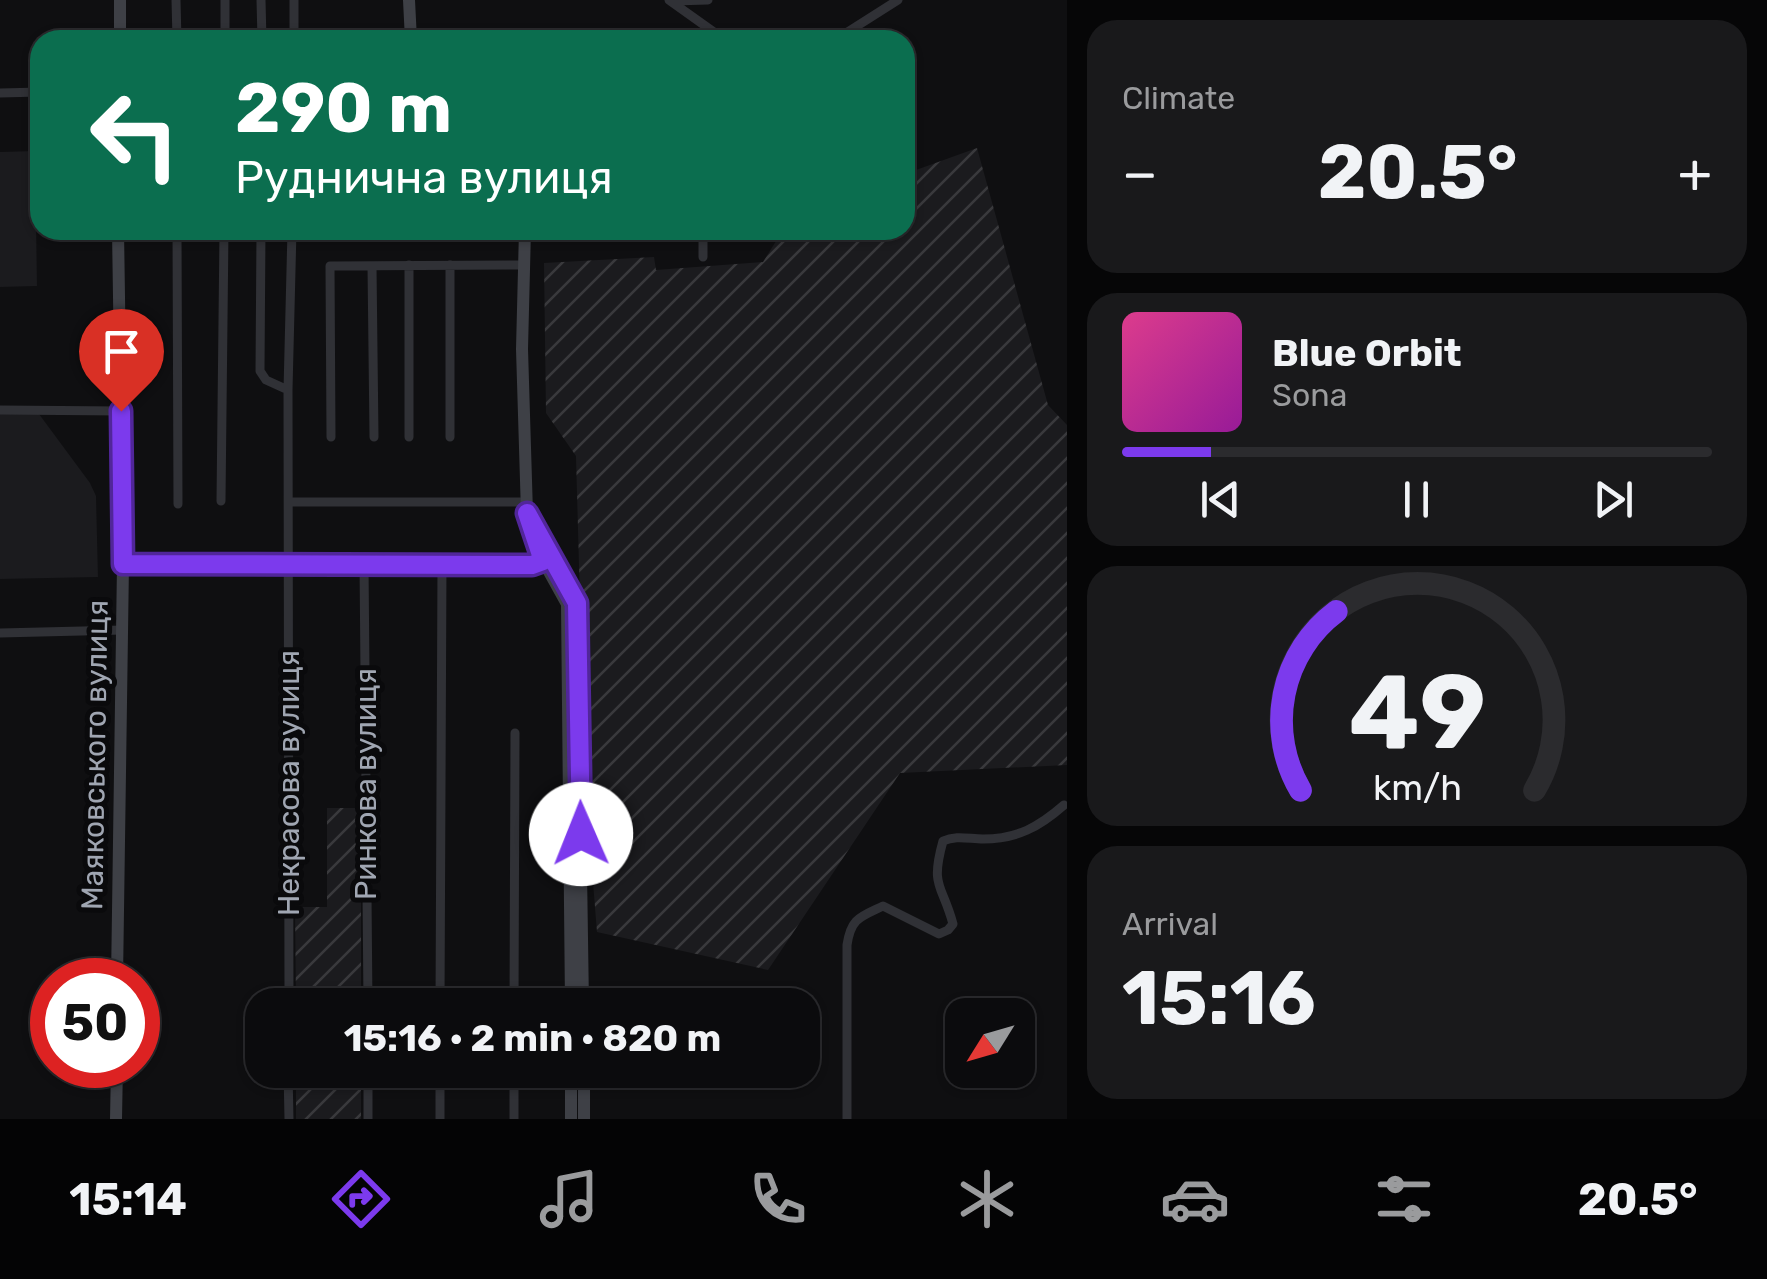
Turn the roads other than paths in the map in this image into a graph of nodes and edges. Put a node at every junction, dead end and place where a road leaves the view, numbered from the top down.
1 (120, 0) edge
2 (176, 0) edge
3 (226, 0) edge
4 (261, 0) edge
5 (294, 0) edge
6 (409, 0) edge
7 (670, 0) edge
8 (708, 0) edge
9 (898, 0) edge
10 (120, 30) edge
11 (177, 30) edge
12 (226, 30) edge
13 (262, 30) edge
14 (294, 30) edge
15 (410, 30) edge
16 (711, 30) edge
17 (851, 30) edge
18 (0, 92) edge
19 (30, 92) edge
20 (118, 240) edge
21 (177, 240) edge
22 (224, 240) edge
23 (260, 240) edge
24 (292, 240) edge
25 (525, 240) edge
26 (703, 240) edge
27 (703, 257) dead end
28 (524, 264) junction
29 (409, 265) junction
30 (450, 265) junction
31 (372, 266) junction
32 (288, 390) junction
33 (0, 410) edge
34 (121, 411) junction
35 (331, 437) dead end
36 (374, 437) dead end
37 (409, 437) dead end
38 (450, 437) dead end
39 (221, 501) dead end
40 (289, 502) junction
41 (178, 504) dead end
42 (527, 508) junction
43 (543, 561) junction
44 (290, 562) junction
45 (364, 563) junction
46 (123, 564) junction
47 (442, 564) junction
48 (123, 630) junction
49 (0, 633) edge
50 (515, 733) dead end
51 (1064, 805) dead end
52 (118, 958) edge
53 (289, 988) edge
54 (368, 988) edge
55 (440, 988) edge
56 (514, 988) edge
57 (571, 988) edge
58 (584, 988) edge
59 (117, 1088) edge
60 (288, 1088) edge
61 (368, 1088) edge
62 (440, 1088) edge
63 (514, 1088) edge
64 (571, 1088) edge
65 (584, 1088) edge
66 (116, 1119) edge
67 (288, 1119) edge
68 (368, 1119) edge
69 (440, 1119) edge
70 (514, 1119) edge
71 (571, 1119) edge
72 (584, 1119) edge
73 (847, 1119) edge

1 - 10 main road
2 - 11 street
3 - 12 street
4 - 13 street
5 - 14 street
6 - 15 main road
7 - 8 street
7 - 16 street
9 - 17 street
18 - 19 street
20 - 34 main road, Маяковського вулиця
21 - 41 street
22 - 39 street
23 - 32 street
24 - 32 street, Некрасова вулиця
25 - 28 main road
26 - 27 street
28 - 30 street
28 - 42 main road
29 - 30 street
29 - 31 street
29 - 37 street
30 - 38 street
31 - 35 street
31 - 36 street
32 - 40 street, Некрасова вулиця
33 - 34 street
34 - 46 main road, Маяковського вулиця
40 - 42 street
40 - 44 street, Некрасова вулиця
42 - 43 main road
42 - 58 main road
43 - 47 street
43 - 57 main road
44 - 45 street
44 - 46 street
44 - 53 street, Некрасова вулиця
45 - 47 street
45 - 54 street, Ринкова вулиця
46 - 48 main road, Маяковського вулиця
47 - 55 street
48 - 49 street
48 - 52 main road, Маяковського вулиця
50 - 56 street
51 - 73 street
59 - 66 main road
60 - 67 street
61 - 68 street
62 - 69 street
63 - 70 street
64 - 71 main road
65 - 72 main road

